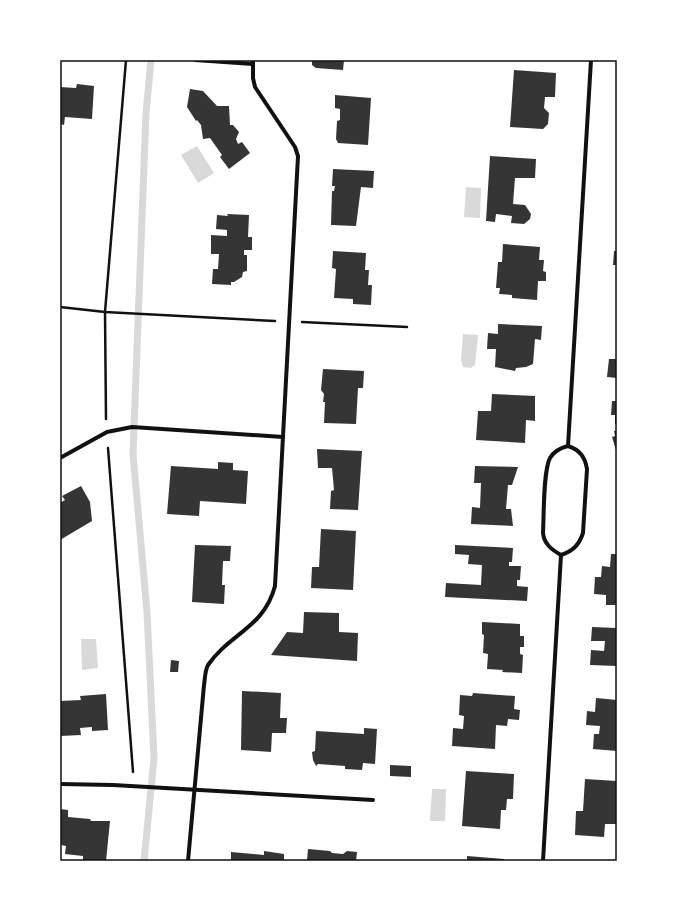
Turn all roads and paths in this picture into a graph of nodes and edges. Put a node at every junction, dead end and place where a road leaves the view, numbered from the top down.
1 (194, 60) edge
2 (591, 60) edge
3 (253, 62) edge
4 (60, 307) edge
5 (151, 315) dead end
6 (283, 437) junction
7 (568, 446) junction
8 (60, 458) edge
9 (561, 555) junction
10 (60, 784) edge
11 (194, 790) junction
12 (373, 800) dead end
13 (188, 861) edge
14 (543, 861) edge

1 - 3 street
2 - 7 street
3 - 6 street
4 - 5 path
6 - 8 street
6 - 11 street
7 - 9 street
7 - 9 street
9 - 14 street
10 - 11 street
11 - 12 street
11 - 13 street

